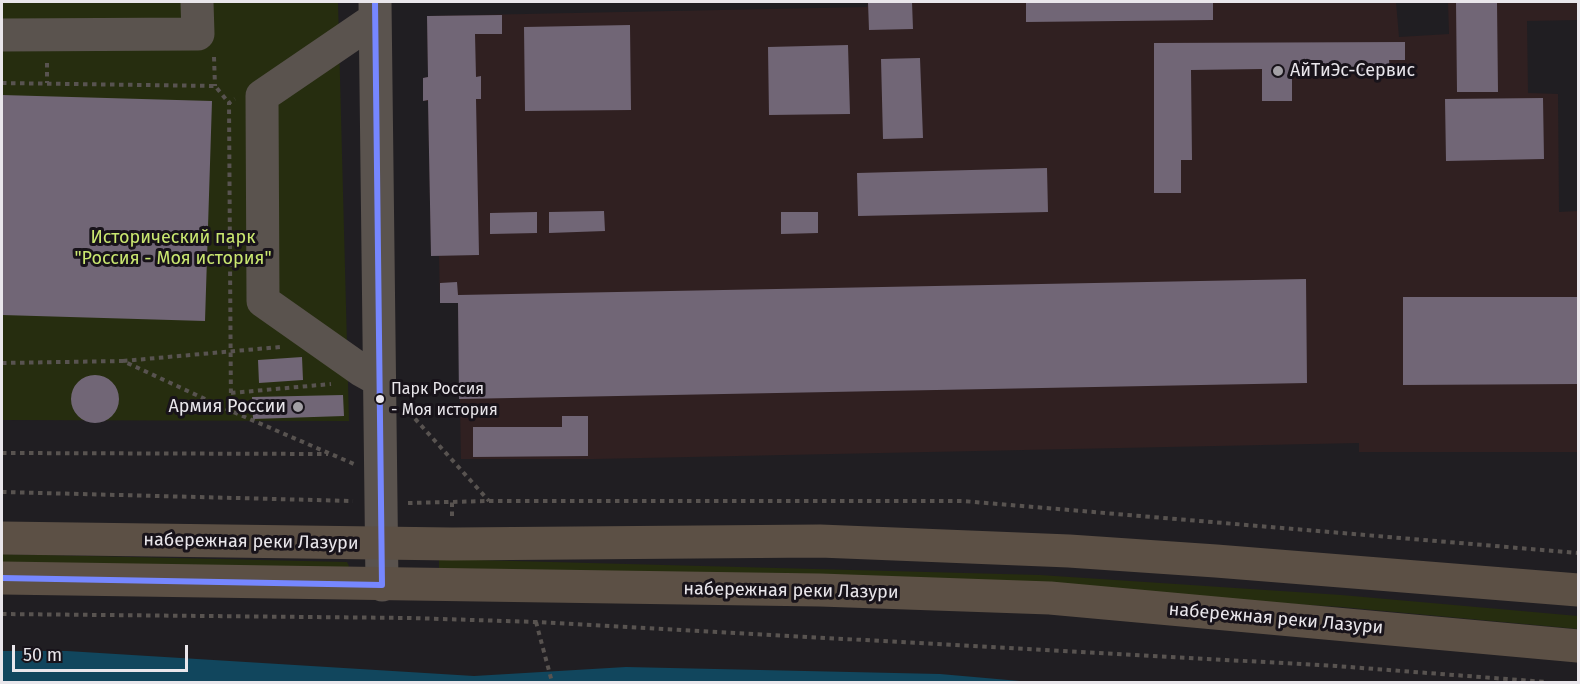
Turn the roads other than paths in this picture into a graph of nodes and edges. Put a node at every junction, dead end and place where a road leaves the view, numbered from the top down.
1 (197, 2) edge
2 (375, 10) edge
3 (2, 35) edge
4 (379, 380) junction
5 (2, 538) edge
6 (381, 544) junction
7 (2, 578) edge
8 (382, 585) junction
9 (1578, 590) edge
10 (1578, 646) edge

1 - 3 street
2 - 4 street
2 - 4 street
4 - 6 street
5 - 6 main road, набережная реки Лазури
6 - 8 street
6 - 9 main road, набережная реки Лазури
7 - 8 main road, набережная реки Лазури
8 - 10 main road, набережная реки Лазури

